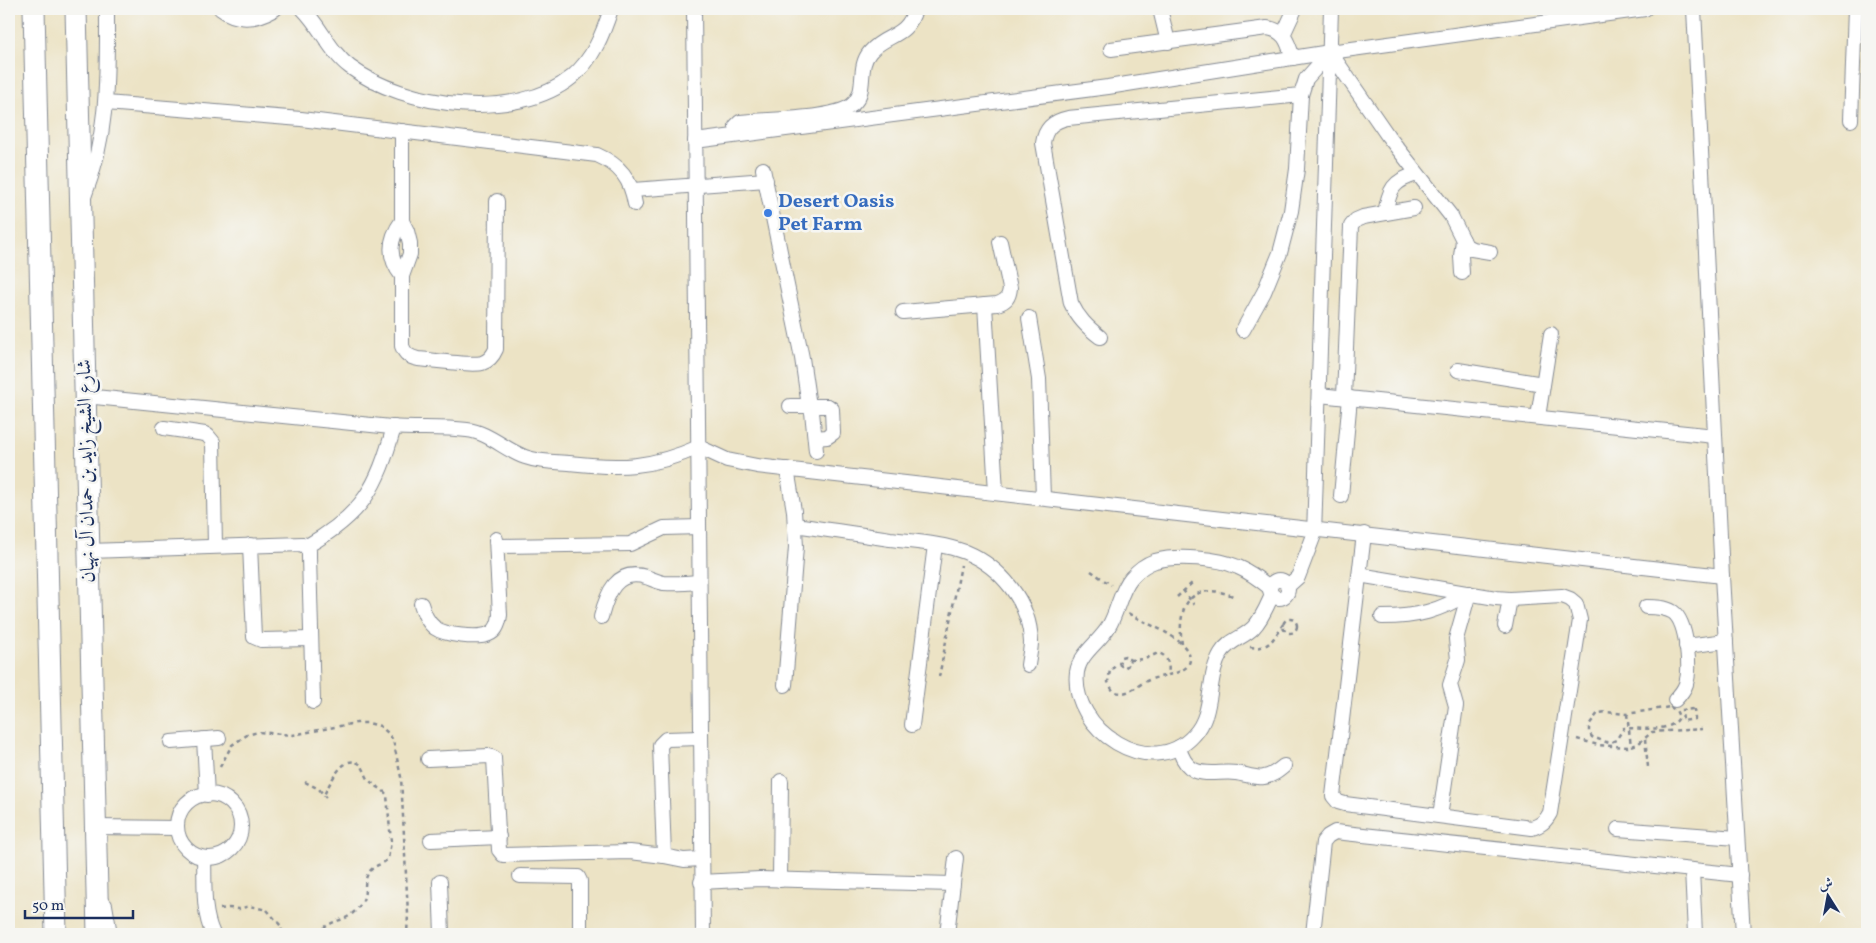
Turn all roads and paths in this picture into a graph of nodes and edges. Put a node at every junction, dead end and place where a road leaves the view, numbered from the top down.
1 (34, 9) edge
2 (76, 9) edge
3 (107, 9) edge
4 (220, 9) edge
5 (275, 9) edge
6 (303, 9) edge
7 (611, 9) edge
8 (694, 9) edge
9 (915, 9) edge
10 (1160, 9) edge
11 (1295, 9) edge
12 (1331, 9) edge
13 (1645, 9) edge
14 (1694, 9) edge
15 (1855, 9) edge
16 (1283, 36) junction
17 (1168, 42) junction
18 (1111, 49) dead end
19 (1330, 52) junction
20 (1293, 58) junction
21 (1301, 95) junction
22 (106, 103) junction
23 (1851, 120) dead end
24 (402, 131) junction
25 (737, 135) junction
26 (695, 141) junction
27 (1417, 174) junction
28 (696, 186) junction
29 (496, 201) dead end
30 (81, 205) junction
31 (1414, 208) dead end
32 (1385, 213) junction
33 (402, 221) junction
34 (1463, 240) junction
35 (1000, 242) dead end
36 (1490, 252) dead end
37 (1462, 273) dead end
38 (402, 276) junction
39 (985, 305) junction
40 (903, 312) dead end
41 (1029, 318) dead end
42 (1243, 330) dead end
43 (1551, 334) dead end
44 (1100, 337) dead end
45 (1458, 370) dead end
46 (1543, 384) junction
47 (1319, 395) junction
48 (86, 396) junction
49 (1347, 398) junction
50 (790, 406) dead end
51 (809, 406) junction
52 (1538, 417) junction
53 (394, 427) junction
54 (164, 428) dead end
55 (1715, 436) junction
56 (699, 448) junction
57 (786, 469) junction
58 (996, 492) junction
59 (1341, 496) dead end
60 (1043, 498) junction
61 (796, 525) junction
62 (699, 527) junction
63 (1314, 528) junction
64 (1364, 534) junction
65 (250, 545) junction
66 (935, 545) junction
67 (215, 546) junction
68 (306, 546) junction
69 (89, 551) junction
70 (963, 552) junction
71 (1090, 571) dead end
72 (1359, 575) junction
73 (1722, 576) junction
74 (699, 582) junction
75 (1192, 583) dead end
76 (1184, 590) junction
77 (1271, 591) junction
78 (1122, 593) junction
79 (1470, 593) junction
80 (1233, 596) dead end
81 (1176, 597) dead end
82 (1189, 598) junction
83 (1510, 599) junction
84 (421, 604) dead end
85 (1194, 605) dead end
86 (1119, 607) junction
87 (1646, 607) dead end
88 (601, 617) dead end
89 (1382, 617) dead end
90 (1506, 626) dead end
91 (1295, 630) joint
92 (311, 639) junction
93 (1726, 641) junction
94 (1182, 645) junction
95 (1686, 646) junction
96 (1130, 660) junction
97 (1119, 664) junction
98 (1028, 665) dead end
99 (1168, 675) junction
100 (939, 677) dead end
101 (785, 685) dead end
102 (1675, 700) dead end
103 (313, 702) dead end
104 (1626, 714) junction
105 (1681, 717) junction
106 (912, 725) dead end
107 (1628, 728) junction
108 (1702, 729) dead end
109 (1645, 737) junction
110 (219, 738) dead end
111 (700, 738) junction
112 (1577, 739) dead end
113 (204, 740) junction
114 (171, 742) dead end
115 (1631, 746) junction
116 (1179, 747) junction
117 (428, 759) dead end
118 (1284, 766) dead end
119 (1648, 766) dead end
120 (206, 775) junction
121 (782, 781) dead end
122 (306, 782) dead end
123 (206, 795) junction
124 (324, 795) junction
125 (326, 798) dead end
126 (1440, 816) junction
127 (95, 827) junction
128 (177, 828) junction
129 (1618, 829) dead end
130 (499, 837) junction
131 (1738, 838) junction
132 (431, 840) dead end
133 (664, 856) junction
134 (204, 858) junction
135 (956, 858) dead end
136 (701, 859) junction
137 (1692, 870) junction
138 (1740, 875) junction
139 (520, 876) dead end
140 (96, 878) junction
141 (780, 880) junction
142 (440, 882) dead end
143 (701, 882) junction
144 (953, 884) junction
145 (206, 910) junction
146 (56, 934) edge
147 (98, 934) edge
148 (110, 934) edge
149 (213, 934) edge
150 (282, 934) edge
151 (318, 934) edge
152 (407, 934) edge
153 (442, 934) edge
154 (580, 934) edge
155 (703, 934) edge
156 (947, 934) edge
157 (1313, 934) edge
158 (1695, 934) edge
159 (1743, 934) edge

1 - 146 highway, شارع الشيخ زايد بن حمدان آل نهيان
2 - 30 highway, شارع الشيخ زايد بن حمدان آل نهيان
3 - 22 street
4 - 5 street
6 - 7 street
8 - 26 street
9 - 25 street
10 - 17 street
11 - 16 street
12 - 19 street
13 - 19 street
14 - 55 street
15 - 23 street
16 - 17 street
16 - 20 street
17 - 18 street
19 - 20 street
19 - 21 street
19 - 27 street
19 - 47 street
20 - 25 street
21 - 42 street
21 - 44 street
22 - 24 street
22 - 30 street
24 - 28 street
24 - 33 street
25 - 26 street
26 - 28 street
27 - 32 street
27 - 34 street
28 - 51 street
28 - 56 street
29 - 38 street
30 - 48 highway, شارع الشيخ زايد بن حمدان آل نهيان
31 - 32 street
32 - 49 street
33 - 38 street
33 - 38 street
34 - 36 street
34 - 37 street
35 - 39 street
39 - 40 street
39 - 58 street
41 - 60 street
43 - 46 street
45 - 46 street
46 - 52 street
47 - 49 street
47 - 63 street
48 - 53 street
48 - 69 highway, شارع الشيخ زايد بن حمدان آل نهيان
49 - 52 street
49 - 59 street
50 - 51 street
51 - 51 street
52 - 55 street
53 - 56 street
53 - 68 street
54 - 67 street
55 - 73 street
56 - 57 street
56 - 62 street
57 - 58 street
57 - 61 street
58 - 60 street
60 - 63 street
61 - 66 street
61 - 101 street
62 - 74 street
62 - 84 street
63 - 64 street
63 - 77 street
64 - 72 street
64 - 73 street
65 - 67 street
65 - 68 street
65 - 92 street
66 - 70 street
66 - 106 street
67 - 69 street
68 - 92 street
69 - 127 highway, شارع الشيخ زايد بن حمدان آل نهيان
70 - 98 street
70 - 100 path
71 - 78 path
72 - 79 street
72 - 126 street
73 - 93 street
74 - 88 street
74 - 111 street
75 - 76 path
76 - 81 path
76 - 82 path
77 - 78 street
77 - 116 street
78 - 86 street
79 - 83 street
79 - 89 street
79 - 126 street
80 - 82 path
82 - 85 path
82 - 94 path
83 - 90 street
83 - 126 street
86 - 94 path
86 - 116 street
87 - 95 street
91 - 91 path
92 - 103 street
93 - 95 street
93 - 131 street
94 - 99 path
95 - 102 street
96 - 97 path
96 - 97 path
96 - 99 path
97 - 99 path
104 - 105 path
104 - 107 path
104 - 107 path
105 - 105 path
105 - 107 path
107 - 115 path
108 - 109 path
109 - 115 path
109 - 119 path
110 - 113 street
111 - 133 street
111 - 136 street
112 - 115 path
113 - 114 street
113 - 120 street
116 - 118 street
117 - 130 street
120 - 123 street
120 - 152 path
121 - 141 street
122 - 124 path
123 - 128 street
123 - 134 street
124 - 125 path
124 - 151 path
127 - 128 street
127 - 140 highway, شارع الشيخ زايد بن حمدان آل نهيان
128 - 134 street
129 - 131 street
130 - 132 street
130 - 133 street
131 - 138 street
133 - 136 street
134 - 145 street
135 - 144 street
136 - 143 street
137 - 138 street
137 - 157 street
137 - 158 street
138 - 159 street
139 - 154 street
140 - 147 highway, شارع الشيخ زايد بن حمدان آل نهيان
140 - 148 street
141 - 143 street
141 - 144 street
142 - 153 street
143 - 155 street
144 - 156 street
145 - 149 street
145 - 150 path

